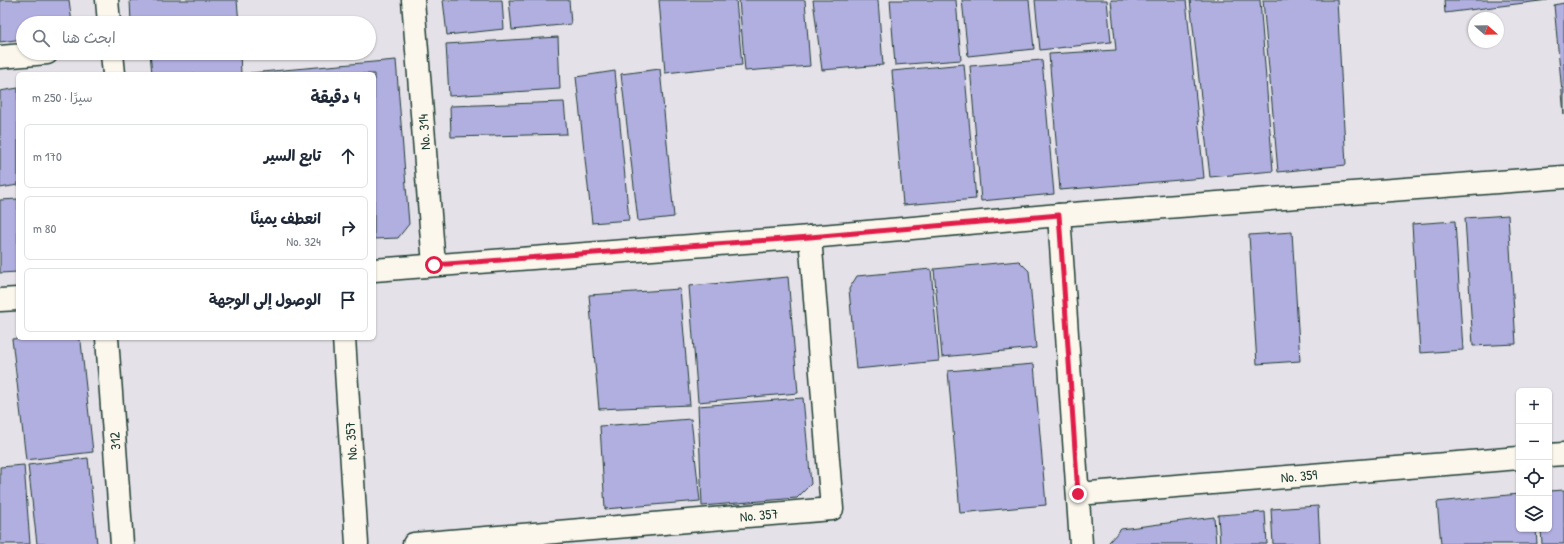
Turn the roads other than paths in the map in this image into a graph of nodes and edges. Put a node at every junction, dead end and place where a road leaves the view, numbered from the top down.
1 (107, 0) edge
2 (413, 0) edge
3 (108, 16) edge
4 (16, 56) edge
5 (0, 57) edge
6 (113, 60) edge
7 (114, 72) edge
8 (1564, 177) edge
9 (1059, 215) junction
10 (810, 237) junction
11 (434, 265) junction
12 (376, 270) edge
13 (16, 299) edge
14 (0, 300) edge
15 (108, 340) edge
16 (344, 340) edge
17 (1564, 454) edge
18 (1552, 455) edge
19 (1516, 458) edge
20 (1078, 494) junction
21 (122, 544) edge
22 (357, 544) edge
23 (414, 544) edge
24 (1081, 544) edge

1 - 3 street
2 - 11 street, No. 314
4 - 5 street
6 - 7 street
8 - 9 street
9 - 10 street
9 - 20 street
10 - 11 street
10 - 23 street, No. 357
11 - 12 street
13 - 14 street
15 - 21 street, 312
16 - 22 street, No. 357
17 - 18 street
19 - 20 street, No. 359
20 - 24 street

